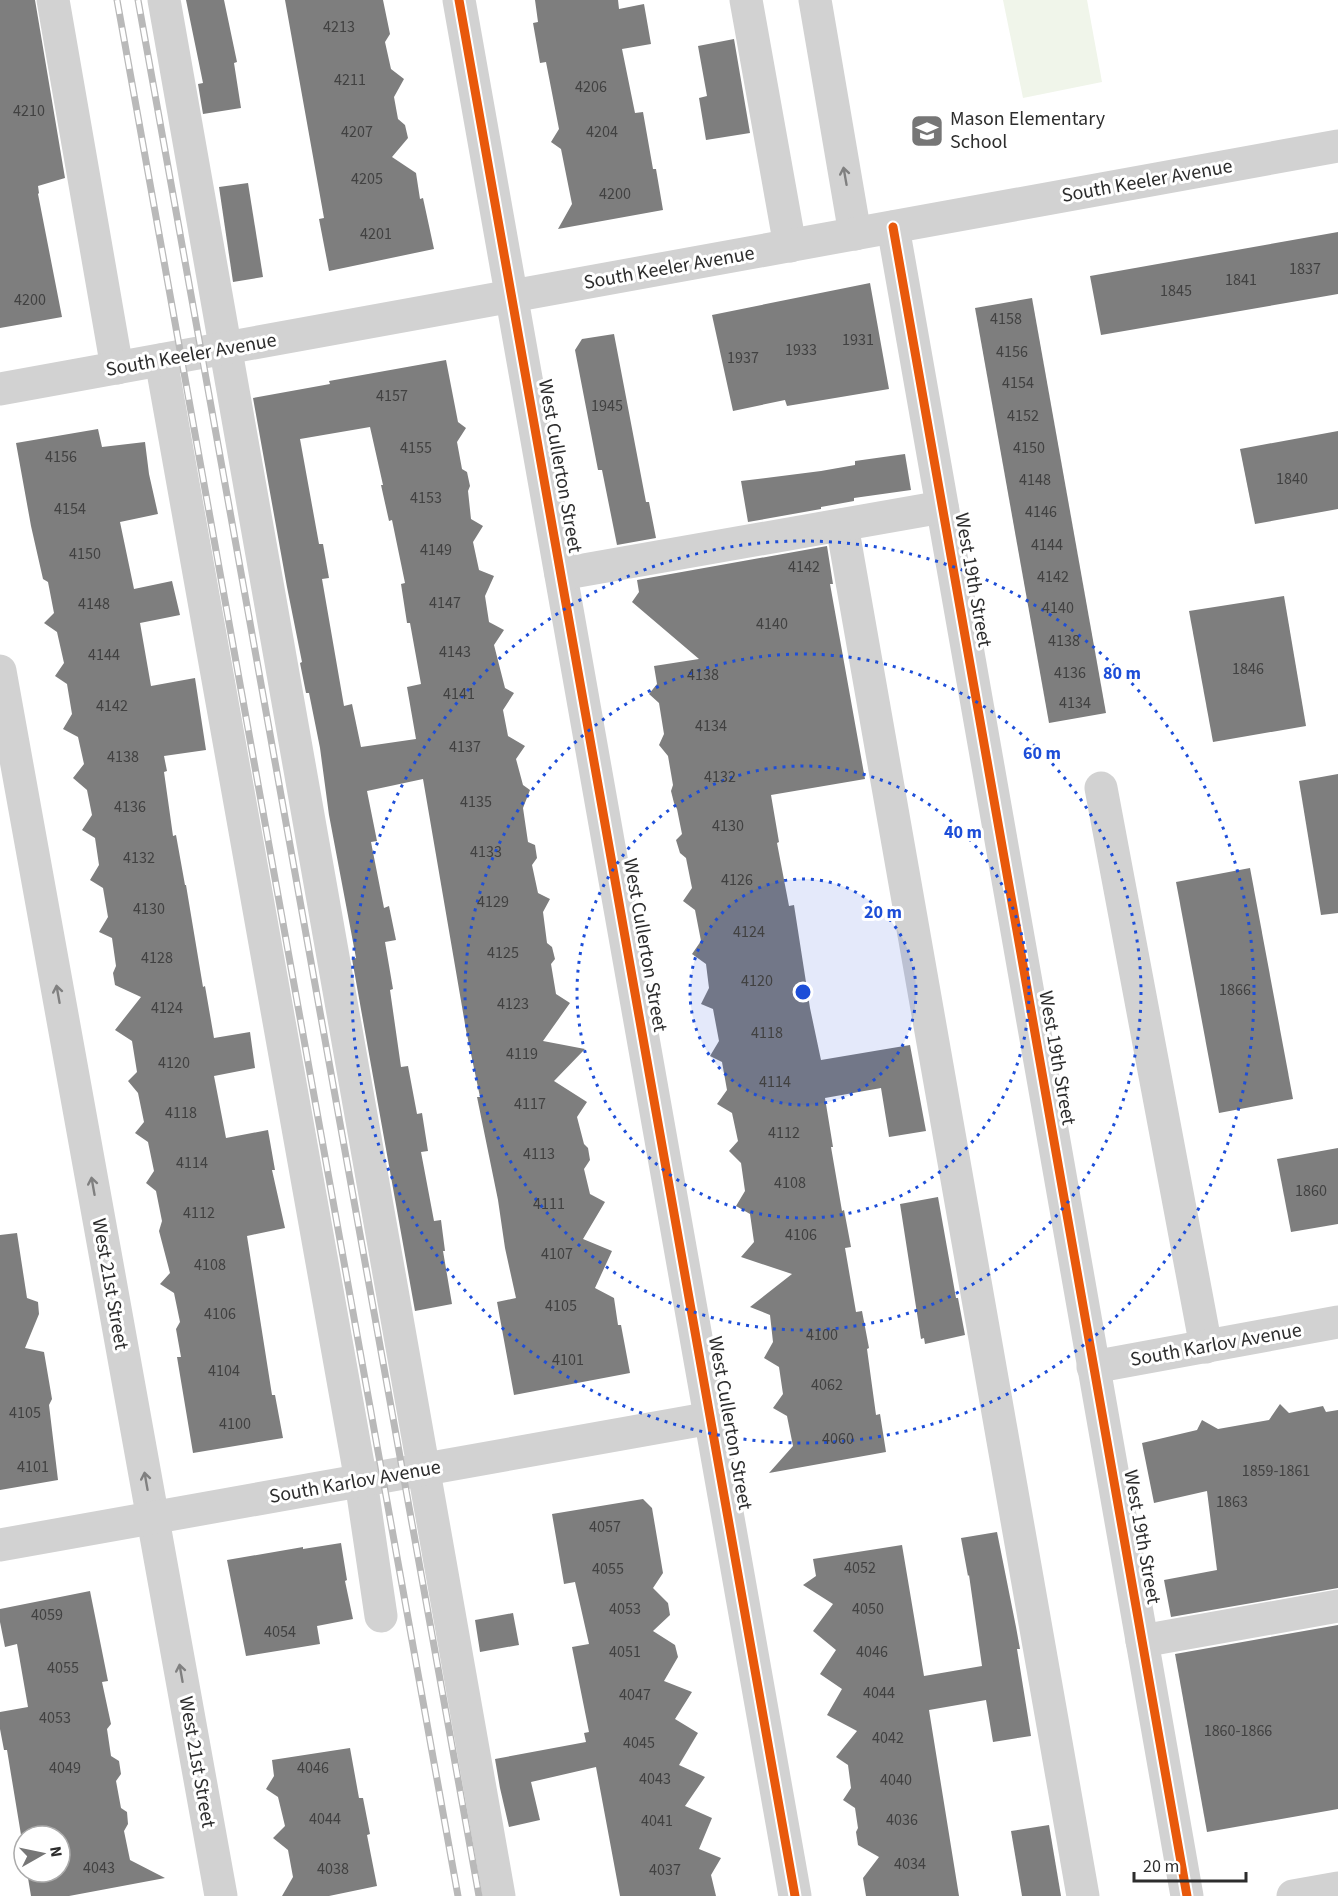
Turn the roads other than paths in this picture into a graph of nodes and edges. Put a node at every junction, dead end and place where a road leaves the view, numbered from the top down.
1 (53, 0) edge
2 (164, 0) edge
3 (459, 0) edge
4 (746, 0) edge
5 (815, 0) edge
6 (1338, 146) edge
7 (892, 227) junction
8 (855, 234) junction
9 (790, 246) junction
10 (512, 296) junction
11 (226, 348) junction
12 (161, 360) junction
13 (117, 368) junction
14 (0, 389) edge
15 (942, 507) junction
16 (842, 525) junction
17 (561, 574) junction
18 (0, 671) edge
19 (1101, 788) dead end
20 (1338, 1322) edge
21 (1206, 1347) junction
22 (1094, 1367) junction
23 (711, 1418) junction
24 (424, 1469) junction
25 (361, 1481) junction
26 (153, 1518) junction
27 (0, 1545) edge
28 (1338, 1606) edge
29 (381, 1616) dead end
30 (1142, 1641) junction
31 (1338, 1888) edge
32 (221, 1896) edge
33 (500, 1896) edge
34 (795, 1896) edge
35 (1083, 1896) edge
36 (1187, 1896) edge
37 (1293, 1896) edge

1 - 13 street
2 - 11 street
3 - 10 street, West Cullerton Street
4 - 9 street
8 -> 5 street
6 - 7 street, South Keeler Avenue
7 - 8 street, South Keeler Avenue
7 - 15 street, West 19th Street
8 - 9 street, South Keeler Avenue
9 - 10 street, South Keeler Avenue
10 - 11 street, South Keeler Avenue
10 - 17 street, West Cullerton Street
11 - 12 street, South Keeler Avenue
11 - 24 street
12 - 13 street, South Keeler Avenue
12 - 25 street
13 - 14 street, South Keeler Avenue
15 - 16 street
15 - 22 street, West 19th Street
16 - 17 street
16 - 35 street
17 - 23 street, West Cullerton Street
26 -> 18 street, West 21st Street
19 - 21 street
20 - 21 street, South Karlov Avenue
21 - 22 street, South Karlov Avenue
22 - 30 street, West 19th Street
23 - 24 street, South Karlov Avenue
23 - 34 street, West Cullerton Street
24 - 25 street, South Karlov Avenue
24 - 33 street
25 - 26 street, South Karlov Avenue
25 - 29 street
26 - 27 street, South Karlov Avenue
32 -> 26 street, West 21st Street
28 - 30 street
30 - 36 street, West 19th Street
31 - 37 street

